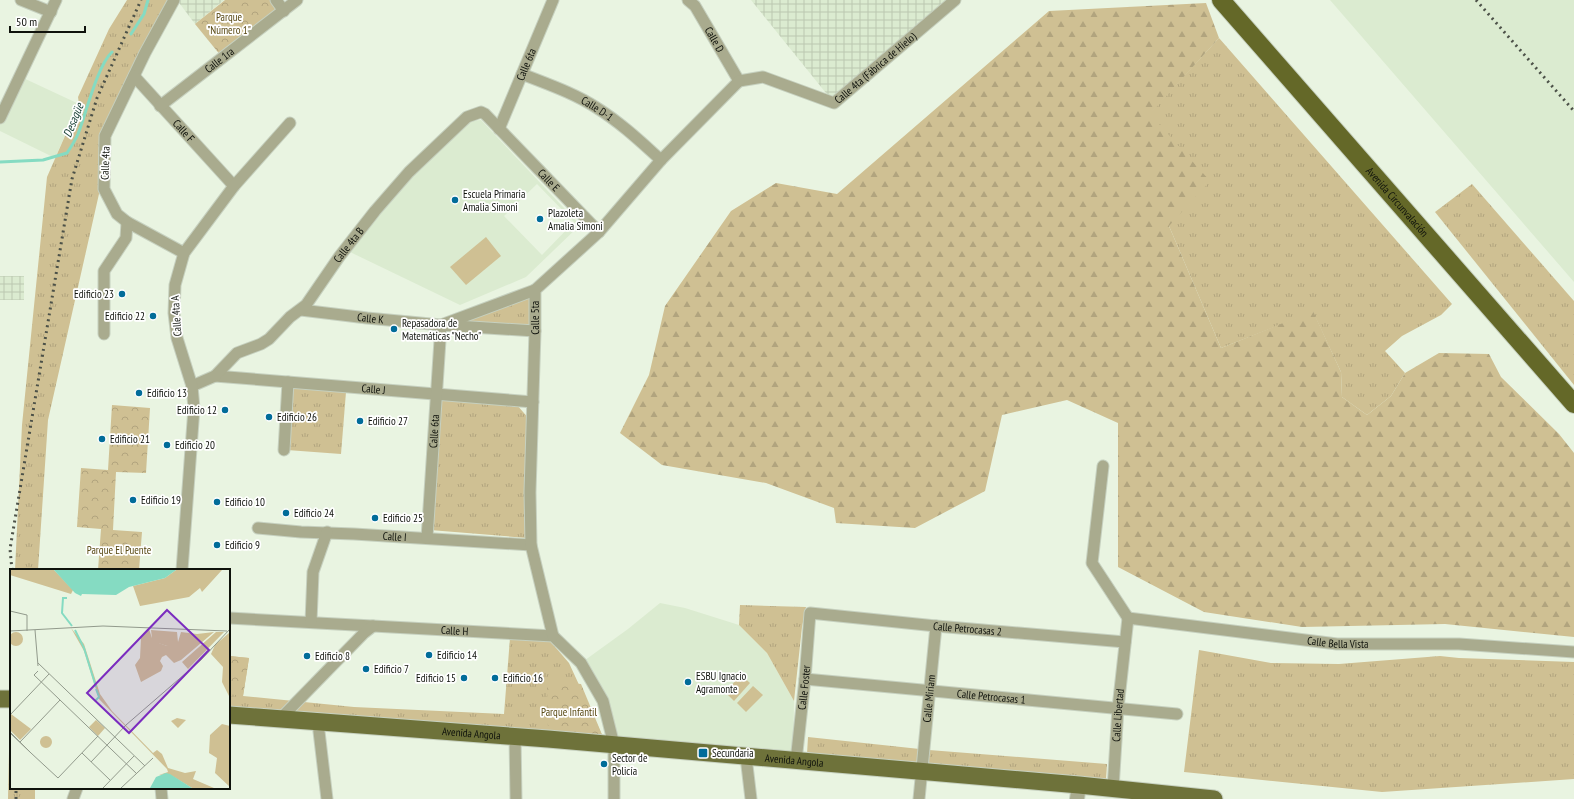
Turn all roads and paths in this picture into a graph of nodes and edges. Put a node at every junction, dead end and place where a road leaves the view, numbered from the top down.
1 (21, 0) edge
2 (56, 0) edge
3 (174, 0) edge
4 (276, 0) edge
5 (297, 0) edge
6 (553, 0) edge
7 (688, 0) edge
8 (955, 0) edge
9 (1221, 0) edge
10 (284, 10) junction
11 (51, 12) junction
12 (522, 74) junction
13 (134, 76) junction
14 (739, 81) junction
15 (160, 106) junction
16 (0, 118) edge
17 (290, 123) dead end
18 (500, 129) junction
19 (661, 160) junction
20 (234, 186) junction
21 (127, 222) junction
22 (599, 232) junction
23 (184, 253) junction
24 (535, 290) junction
25 (301, 310) junction
26 (441, 325) junction
27 (535, 331) junction
28 (104, 334) dead end
29 (215, 376) junction
30 (288, 382) junction
31 (192, 386) junction
32 (436, 394) junction
33 (533, 402) junction
34 (1574, 404) edge
35 (284, 450) dead end
36 (1103, 466) dead end
37 (258, 528) dead end
38 (327, 532) junction
39 (427, 538) junction
40 (531, 545) junction
41 (182, 569) edge
42 (810, 613) joint
43 (230, 618) edge
44 (1128, 618) junction
45 (311, 622) junction
46 (373, 626) junction
47 (936, 626) junction
48 (553, 636) junction
49 (1125, 642) junction
50 (1574, 652) edge
51 (805, 679) junction
52 (930, 691) junction
53 (1118, 708) junction
54 (1177, 714) dead end
55 (230, 716) edge
56 (279, 720) junction
57 (318, 723) junction
58 (515, 736) junction
59 (614, 745) junction
60 (746, 757) junction
61 (796, 761) junction
62 (922, 772) junction
63 (77, 789) edge
64 (1114, 789) junction
65 (1078, 792) edge
66 (73, 799) edge
67 (327, 799) edge
68 (516, 799) edge
69 (614, 799) edge
70 (752, 799) edge
71 (919, 799) edge
72 (1214, 799) edge

1 - 11 street
2 - 11 street
3 - 13 street, Calle 4ta
4 - 10 street
5 - 10 street, Calle 1ra
6 - 12 street, Calle 6ta
7 - 14 street, Calle D
8 - 14 street, Calle 4ta (Fábrica de Hielo)
9 - 34 highway, Avenida Circunvalación
10 - 15 street, Calle 1ra
11 - 16 street
12 - 18 street, Calle 6ta
12 - 19 street, Calle D-1
13 - 15 street, Calle F
13 - 21 street, Calle 4ta
14 - 19 street, Calle 5ta
15 - 20 street, Calle F
17 - 20 street, Calle 4ta A
18 - 22 street, Calle E
18 - 25 street, Calle 4ta B
19 - 22 street, Calle 5ta
20 - 23 street, Calle 4ta A
21 - 23 street, Calle 4ta
21 - 28 street
22 - 24 street, Calle 5ta
23 - 31 street, Calle 4ta A
24 - 26 street, Calle K
24 - 27 street, Calle 5ta
25 - 26 street, Calle K
25 - 29 street, Calle 4ta B
26 - 27 street, Calle K
26 - 32 street, Calle 6ta
27 - 33 street, Calle 5ta
29 - 30 street, Calle J
29 - 31 street, Calle 4ta B
30 - 32 street, Calle J
30 - 35 street
31 - 41 street, Calle 4ta A
32 - 33 street, Calle J
32 - 39 street, Calle 6ta
33 - 40 street, Calle 5ta
36 - 44 street
37 - 38 street, Calle I
38 - 39 street, Calle I
38 - 45 street
39 - 40 street, Calle I
40 - 48 street, Calle 5ta
42 - 47 street, Calle Petrocasas 2
42 - 51 street, Calle Foster
43 - 45 street, Calle H
44 - 49 street
44 - 50 street, Calle Bella Vista
45 - 46 street, Calle H
46 - 48 street, Calle H
46 - 56 street
47 - 49 street, Calle Petrocasas 2
47 - 52 street, Calle Miriam
48 - 59 street
49 - 53 street, Calle Libertad
51 - 52 street, Calle Petrocasas 1
51 - 61 street, Calle Foster
52 - 53 street, Calle Petrocasas 1
52 - 62 street, Calle Miriam
53 - 54 street, Calle Petrocasas 1
53 - 64 street, Calle Libertad
55 - 56 main road, Avenida Angola
56 - 57 main road, Avenida Angola
57 - 58 main road, Avenida Angola
57 - 67 street
58 - 59 main road, Avenida Angola
58 - 68 street
59 - 60 main road, Avenida Angola
59 - 69 street
60 - 61 main road, Avenida Angola
60 - 70 street
61 - 62 main road, Avenida Angola
62 - 65 main road, Avenida Angola
62 - 71 street, Calle Miriam
63 - 66 street
64 - 65 main road, Avenida Angola
64 - 72 main road, Avenida Angola

